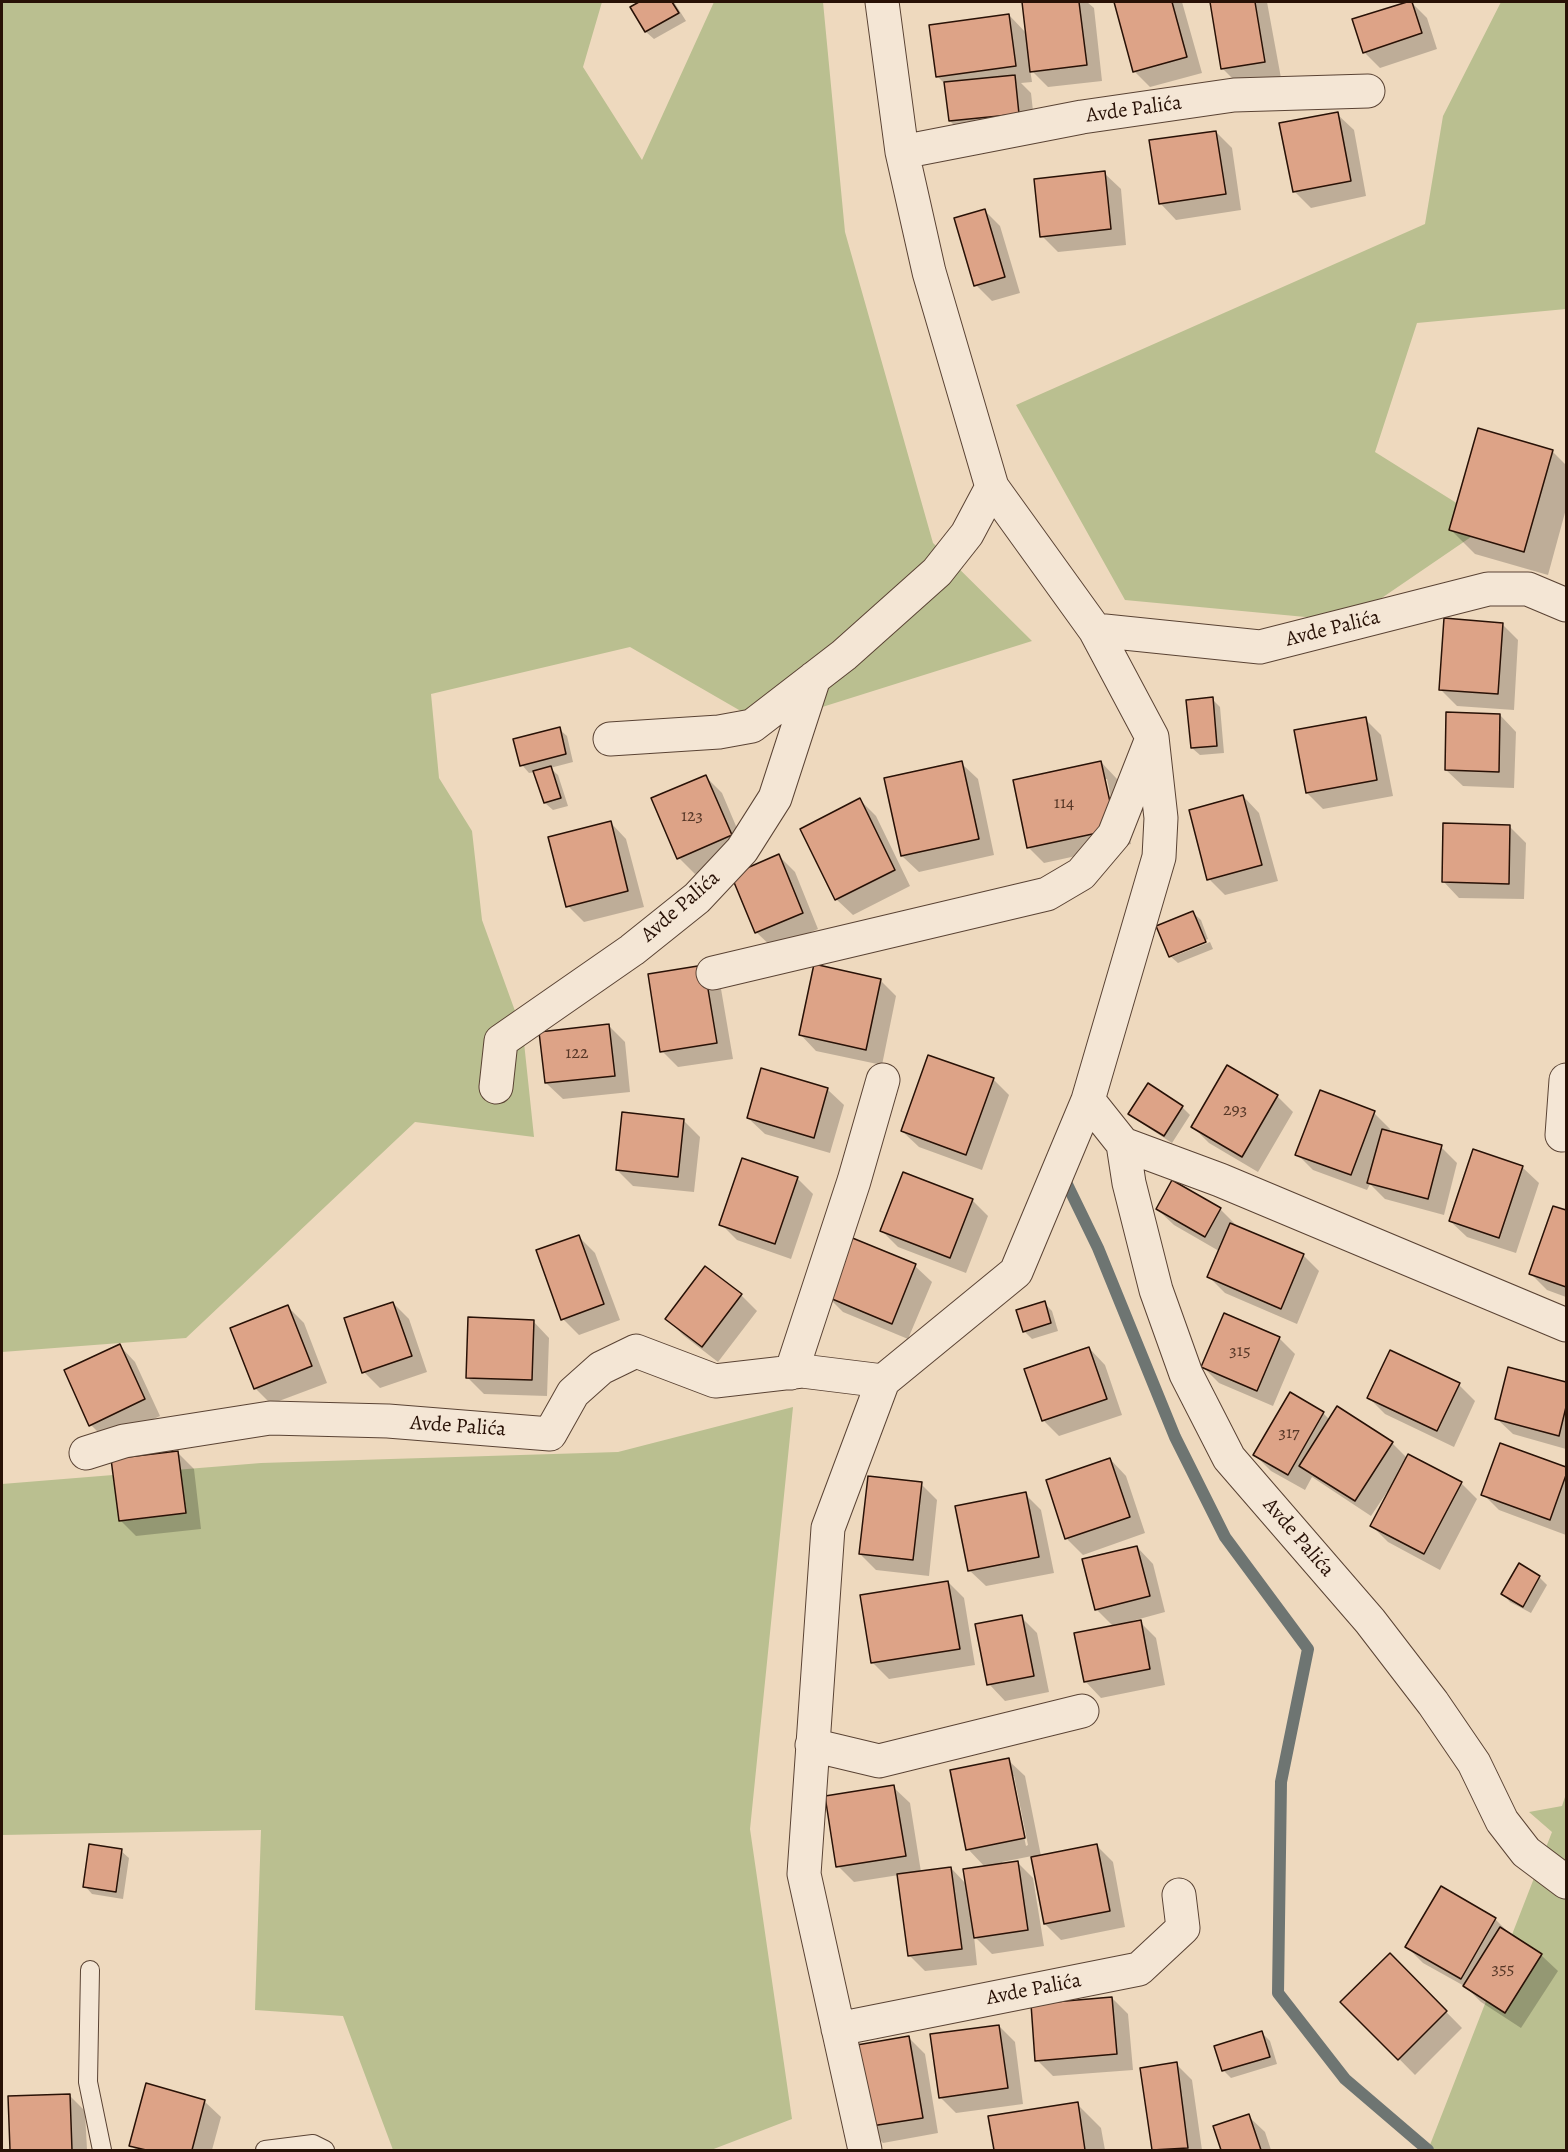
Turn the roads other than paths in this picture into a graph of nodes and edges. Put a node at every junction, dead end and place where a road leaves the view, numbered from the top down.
1 (882, 2) edge
2 (1368, 91) dead end
3 (902, 152) junction
4 (992, 487) junction
5 (1566, 605) edge
6 (1095, 630) junction
7 (814, 678) junction
8 (1152, 737) junction
9 (610, 739) dead end
10 (713, 973) dead end
11 (884, 1080) dead end
12 (1566, 1080) edge
13 (496, 1086) dead end
14 (1088, 1101) junction
15 (1562, 1135) dead end
16 (1123, 1144) junction
17 (1566, 1325) edge
18 (791, 1372) junction
19 (883, 1381) junction
20 (86, 1453) dead end
21 (1082, 1711) dead end
22 (812, 1745) junction
23 (1566, 1882) edge
24 (1179, 1895) dead end
25 (90, 1970) dead end
26 (838, 2029) junction
27 (102, 2151) edge
28 (265, 2151) edge
29 (325, 2151) edge
30 (865, 2151) edge

1 - 3 street
2 - 3 street, Avde Palića
3 - 4 street
4 - 6 street
4 - 7 street
5 - 6 street, Avde Palića
6 - 8 street
7 - 9 street
7 - 13 street, Avde Palića
8 - 10 street
8 - 14 street
11 - 18 street
12 - 15 street
14 - 16 street
14 - 19 street
16 - 17 street
16 - 23 street, Avde Palića
18 - 19 street, Avde Palića
18 - 20 street, Avde Palića
19 - 22 street
21 - 22 street
22 - 26 street
24 - 26 street, Avde Palića
25 - 27 lane
26 - 30 street
28 - 29 lane

